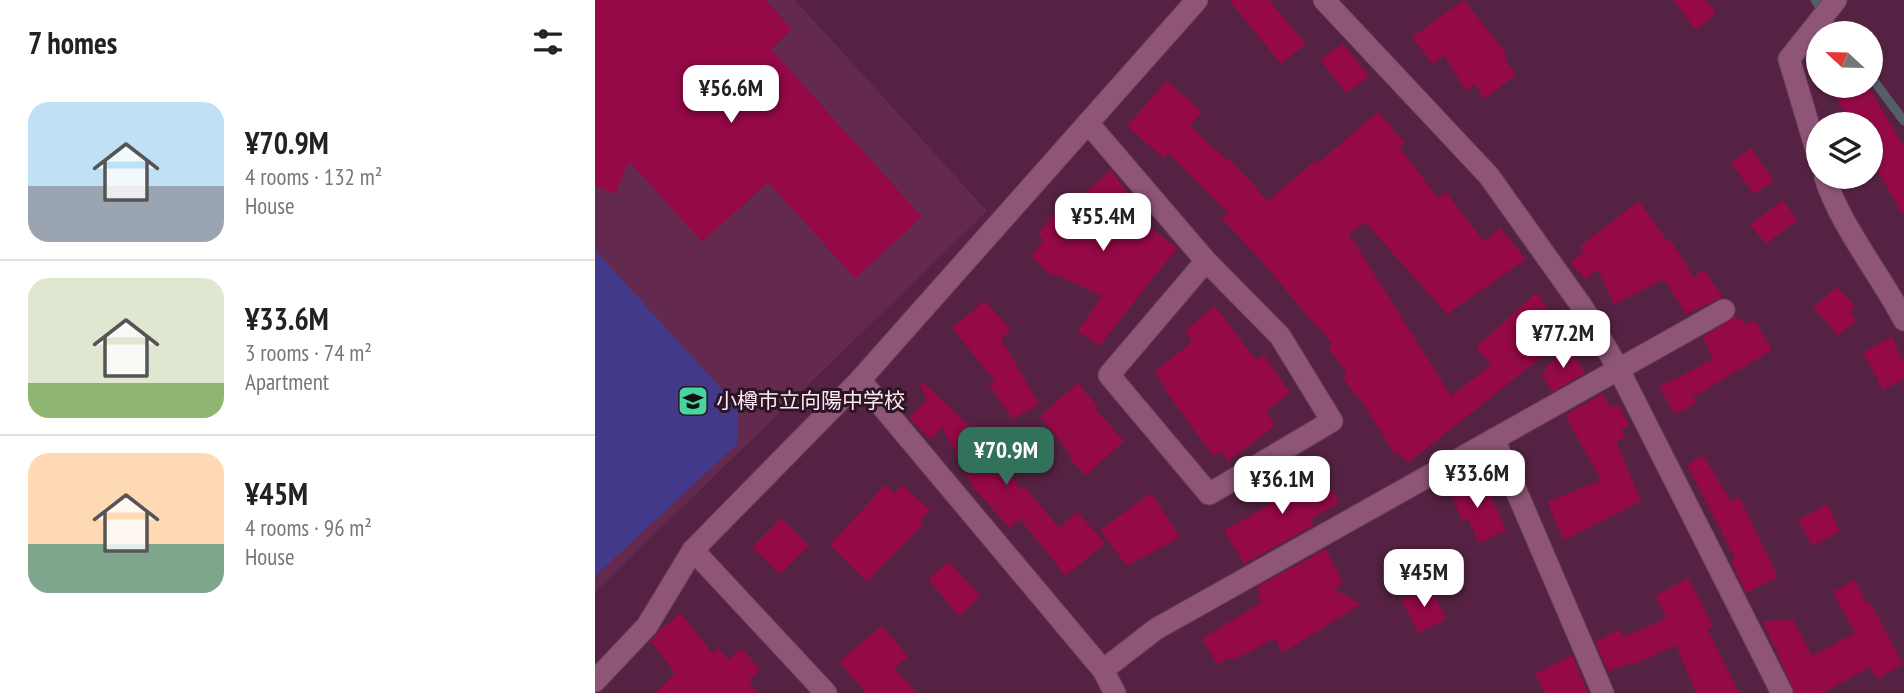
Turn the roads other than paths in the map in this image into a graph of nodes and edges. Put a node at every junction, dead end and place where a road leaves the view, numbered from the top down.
1 (1197, 0) edge
2 (1324, 0) edge
3 (1836, 0) edge
4 (1806, 116) edge
5 (1088, 123) junction
6 (1828, 189) edge
7 (1206, 261) junction
8 (1724, 310) dead end
9 (1904, 320) edge
10 (1619, 370) junction
11 (860, 380) junction
12 (1493, 439) junction
13 (693, 550) junction
14 (1103, 670) junction
15 (595, 681) edge
16 (826, 693) edge
17 (1115, 693) edge
18 (1603, 693) edge
19 (1782, 693) edge

1 - 5 street
2 - 10 street
3 - 4 street
5 - 7 street
5 - 11 street
6 - 9 street
7 - 7 street
8 - 10 street
10 - 12 street
10 - 19 street
11 - 13 street
11 - 14 street
12 - 14 street
12 - 18 street
13 - 15 street
13 - 16 street
14 - 17 street

